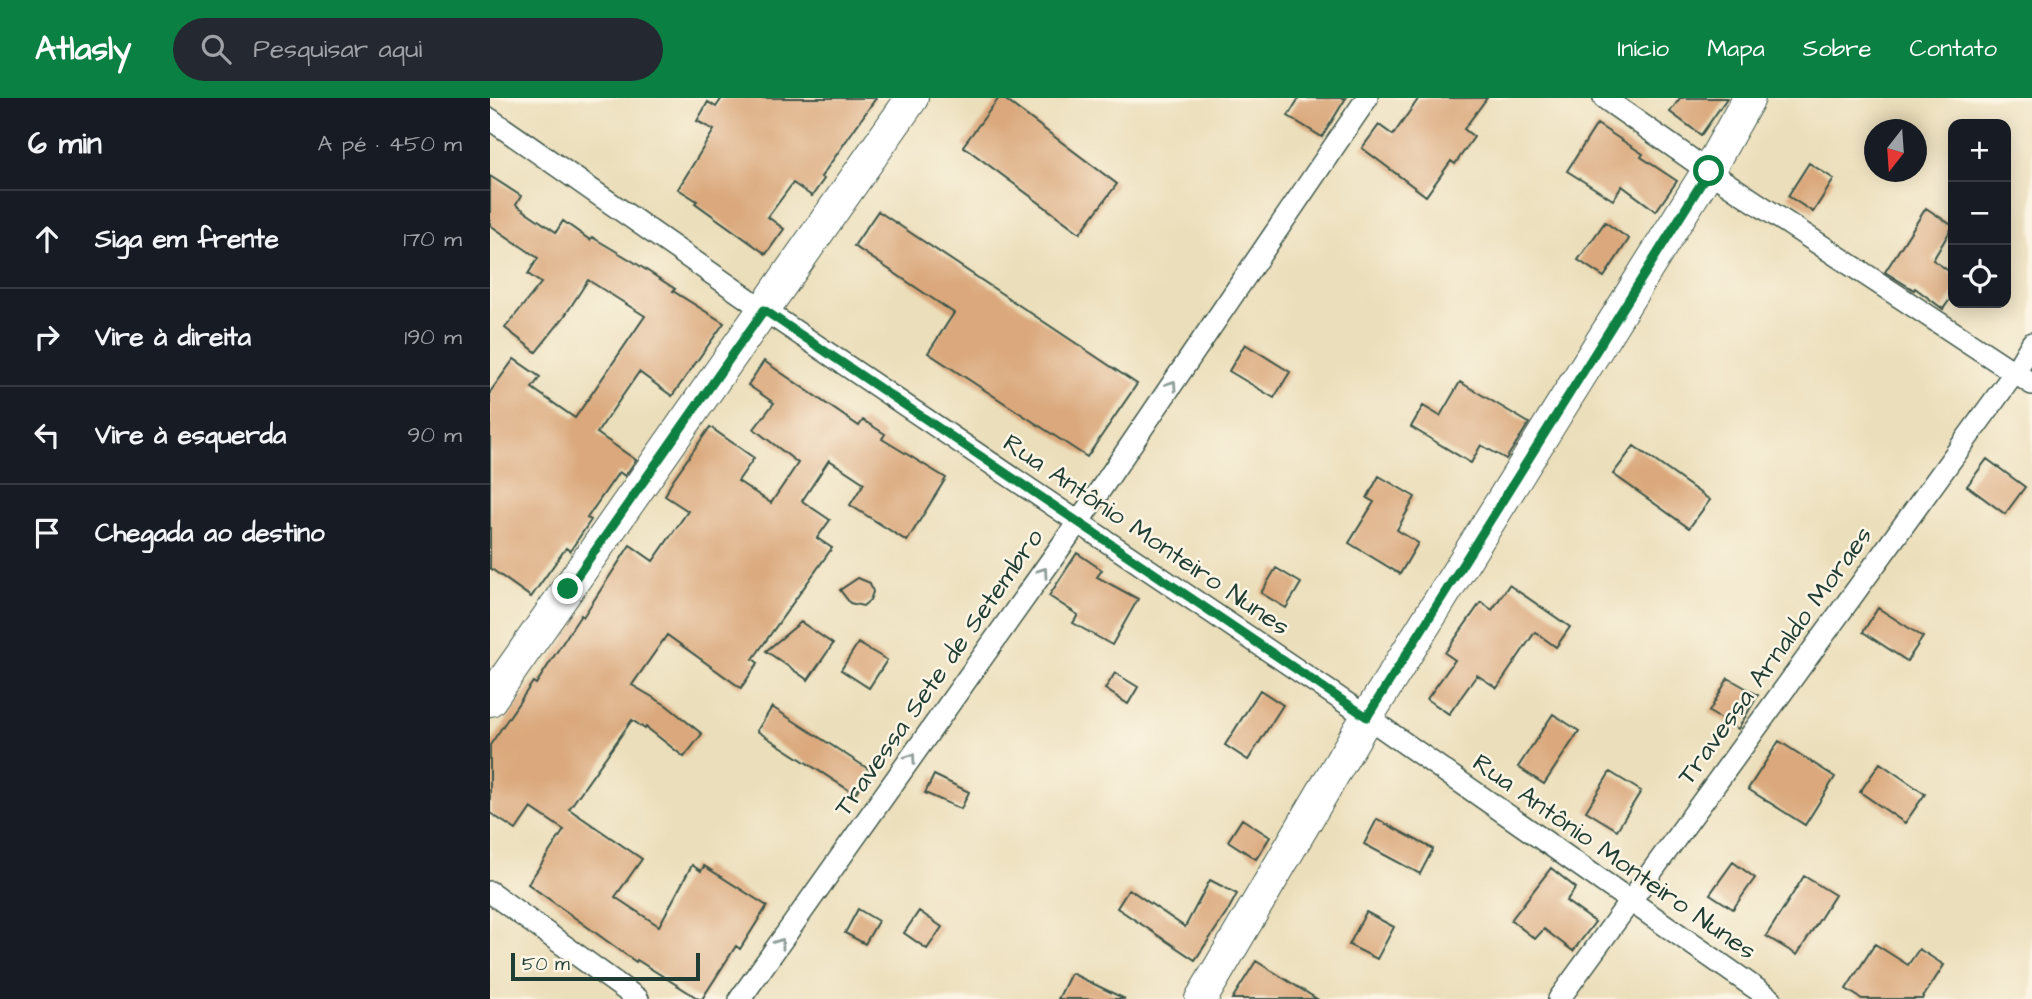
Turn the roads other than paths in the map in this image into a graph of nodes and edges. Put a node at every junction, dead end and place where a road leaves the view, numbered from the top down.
1 (912, 98) edge
2 (1367, 98) edge
3 (1604, 98) edge
4 (1749, 98) edge
5 (490, 119) edge
6 (1709, 171) junction
7 (764, 310) junction
8 (2032, 343) edge
9 (2023, 378) edge
10 (1079, 521) junction
11 (490, 700) edge
12 (1367, 717) junction
13 (490, 892) edge
14 (1631, 901) junction
15 (638, 999) edge
16 (740, 999) edge
17 (1200, 999) edge
18 (1559, 999) edge
19 (1771, 999) edge

1 - 7 main road
10 -> 2 street, Travessa Sete de Setembro
3 - 6 street
4 - 6 main road
5 - 7 street, Rua Antônio Monteiro Nunes
6 - 9 street
6 - 12 main road
7 - 10 street, Rua Antônio Monteiro Nunes
7 - 11 main road
8 - 9 street, Travessa Arnaldo Moraes
9 - 14 street, Travessa Arnaldo Moraes
10 - 12 street, Rua Antônio Monteiro Nunes
16 -> 10 street, Travessa Sete de Setembro
12 - 14 street, Rua Antônio Monteiro Nunes
12 - 17 main road
13 - 15 street
14 - 18 street, Travessa Arnaldo Moraes
14 - 19 street, Rua Antônio Monteiro Nunes

